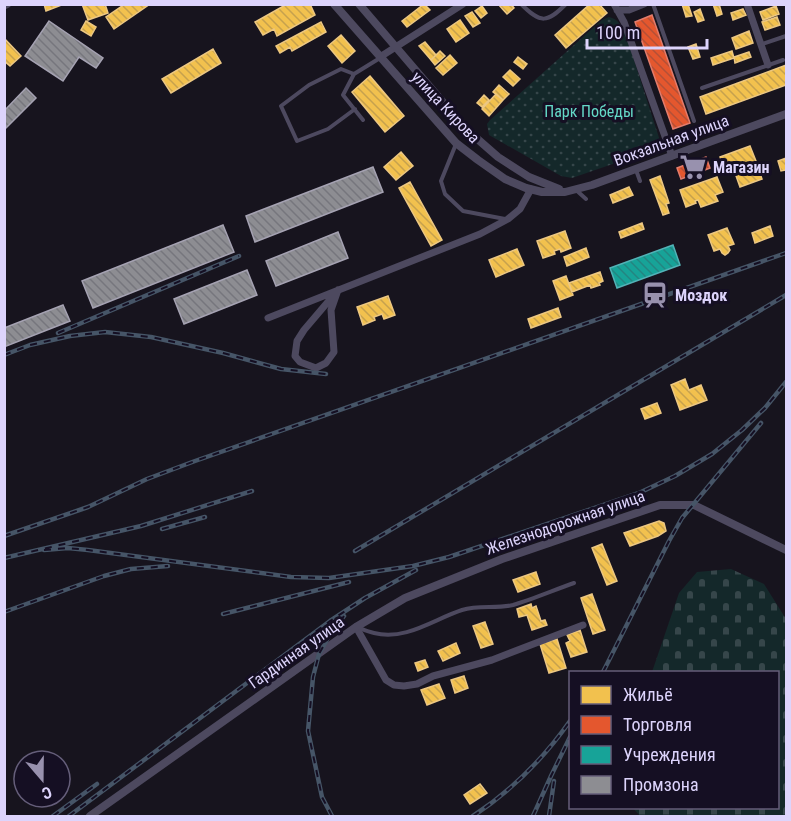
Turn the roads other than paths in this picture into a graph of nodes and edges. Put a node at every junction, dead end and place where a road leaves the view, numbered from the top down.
1 (334, 4) edge
2 (359, 4) edge
3 (463, 4) edge
4 (521, 4) edge
5 (566, 4) edge
6 (644, 4) edge
7 (653, 4) edge
8 (747, 4) edge
9 (616, 7) edge
10 (786, 36) edge
11 (761, 45) junction
12 (396, 47) junction
13 (380, 57) junction
14 (783, 60) dead end
15 (768, 65) junction
16 (354, 74) junction
17 (702, 87) dead end
18 (355, 109) junction
19 (786, 114) edge
20 (363, 120) dead end
21 (694, 121) dead end
22 (456, 143) junction
23 (672, 156) junction
24 (636, 169) junction
25 (640, 181) dead end
26 (531, 189) junction
27 (575, 189) junction
28 (565, 192) junction
29 (586, 199) dead end
30 (506, 220) junction
31 (338, 290) junction
32 (268, 318) dead end
33 (786, 550) edge
34 (574, 583) dead end
35 (584, 624) dead end
36 (356, 627) junction
37 (90, 816) edge

1 - 13 street, улица Кирова
2 - 12 street, улица Кирова
3 - 12 street
4 - 5 lane
6 - 9 street
7 - 21 lane
8 - 11 street
9 - 23 street
10 - 11 lane
11 - 15 street
12 - 13 street
12 - 28 street, улица Кирова
13 - 16 lane
13 - 22 street, улица Кирова
14 - 15 lane
15 - 17 lane
16 - 18 lane
16 - 18 lane
18 - 20 lane
19 - 23 street, Вокзальная улица
22 - 26 street, улица Кирова
22 - 30 lane
23 - 24 street, Вокзальная улица
24 - 25 lane
24 - 27 street, Вокзальная улица
26 - 28 street, улица Кирова
26 - 30 street
27 - 28 street, Вокзальная улица
27 - 29 lane
30 - 31 street
31 - 31 street
31 - 32 street
33 - 36 street, Железнодорожная улица
34 - 36 lane
35 - 36 street, Гардинная улица
36 - 37 street, Гардинная улица

